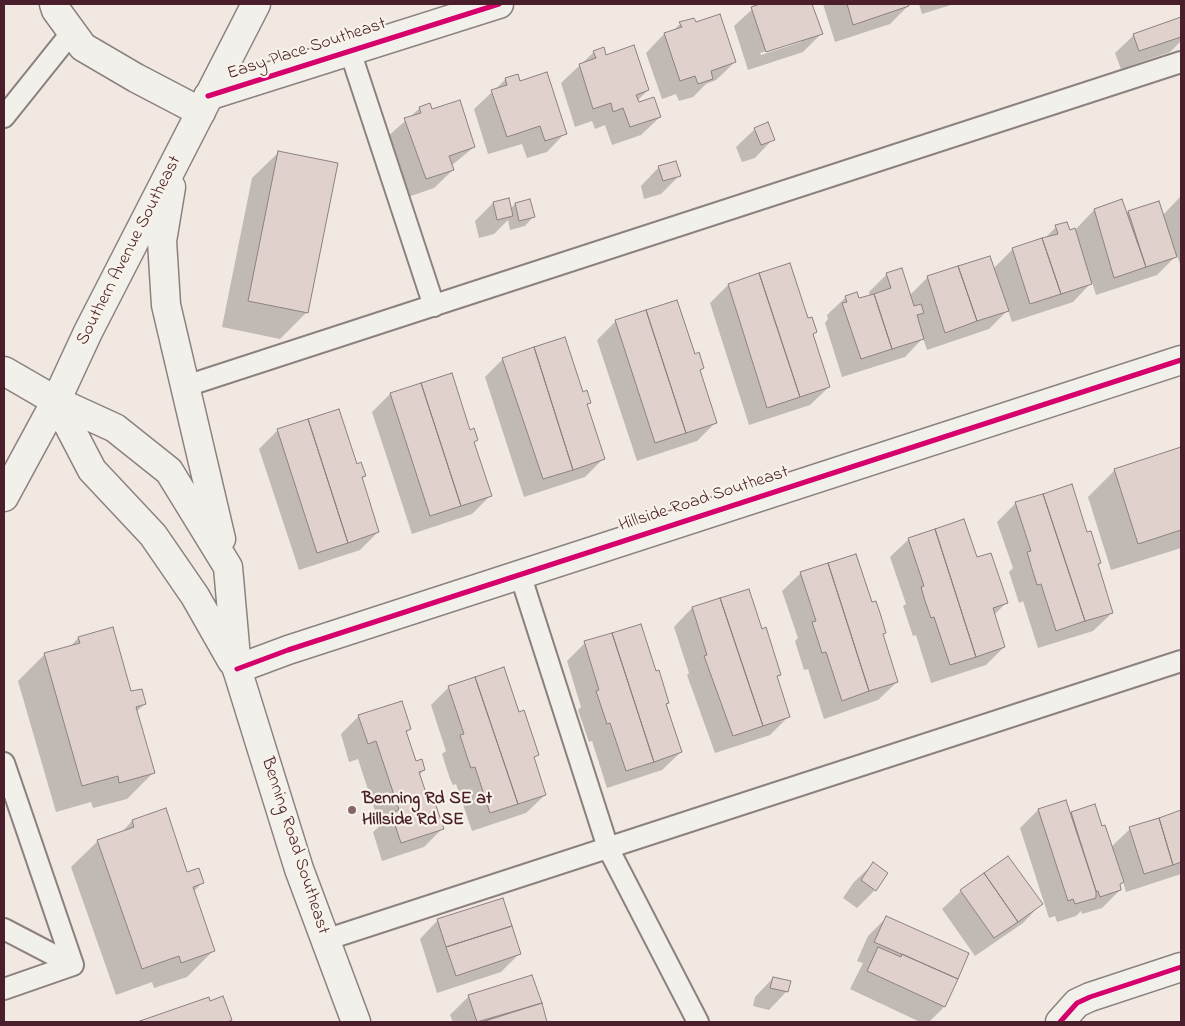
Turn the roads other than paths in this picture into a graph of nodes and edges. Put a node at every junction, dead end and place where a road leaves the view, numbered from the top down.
1 (54, 4) edge
2 (256, 4) edge
3 (499, 4) edge
4 (72, 32) junction
5 (350, 51) junction
6 (1181, 62) edge
7 (205, 104) junction
8 (4, 116) edge
9 (174, 164) junction
10 (434, 306) junction
11 (1181, 360) edge
12 (4, 371) edge
13 (184, 387) junction
14 (56, 401) junction
15 (4, 497) edge
16 (228, 567) junction
17 (520, 574) junction
18 (1181, 661) edge
19 (237, 669) junction
20 (4, 763) edge
21 (608, 848) junction
22 (4, 929) edge
23 (325, 940) junction
24 (73, 965) junction
25 (1181, 967) edge
26 (4, 989) edge
27 (356, 1022) edge
28 (698, 1022) edge
29 (1060, 1022) edge

1 - 4 main road
2 - 7 main road, Southern Avenue Southeast
3 - 5 main road, Easy Place Southeast
4 - 7 main road
4 - 8 lane
5 - 7 main road, Easy Place Southeast
5 - 10 lane
6 - 10 lane
7 - 9 main road, Southern Avenue Southeast
9 - 13 main road
9 - 14 main road, Southern Avenue Southeast
10 - 13 lane
11 - 17 main road, Hillside Road Southeast
12 - 14 main road
13 - 16 main road
14 - 15 main road, Southern Avenue Southeast
14 - 16 main road, Benning Road Southeast
14 - 19 main road, Benning Road Southeast
16 - 19 main road, Benning Road Southeast
17 - 19 main road, Hillside Road Southeast
17 - 21 lane
18 - 21 lane
19 - 23 main road, Benning Road Southeast
20 - 24 lane
21 - 23 lane
21 - 28 lane
22 - 24 lane
23 - 27 main road, Benning Road Southeast
24 - 26 lane
25 - 29 main road

